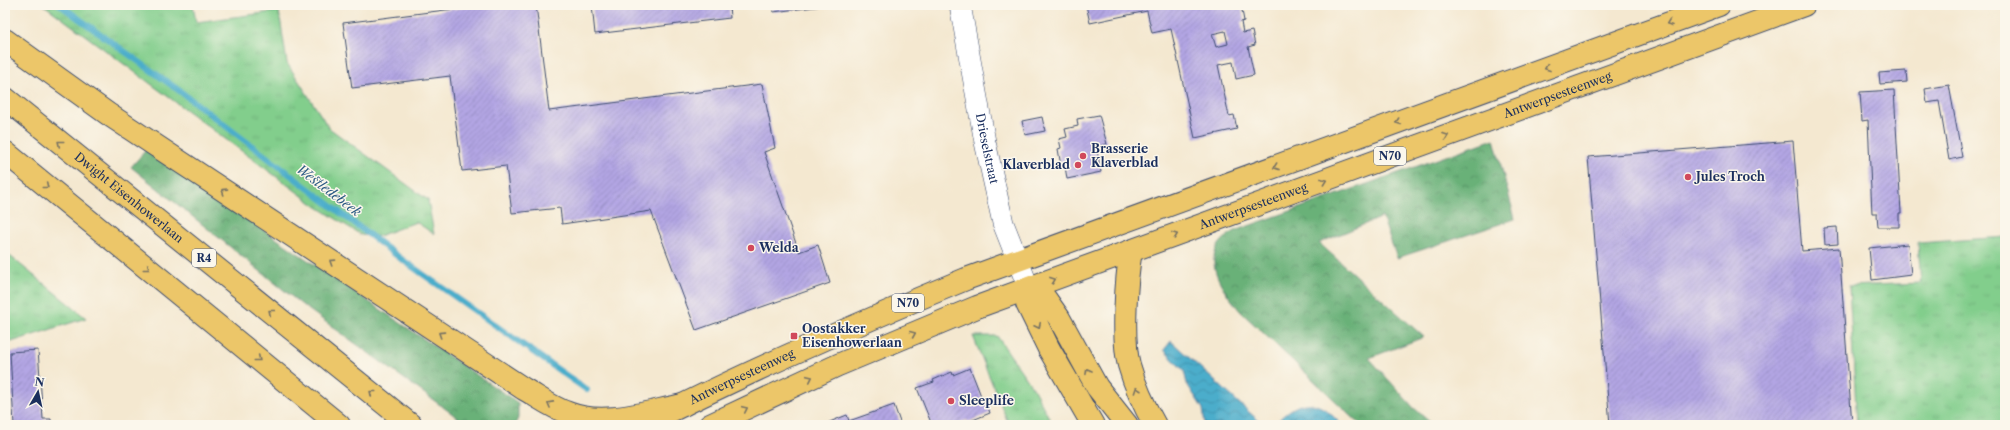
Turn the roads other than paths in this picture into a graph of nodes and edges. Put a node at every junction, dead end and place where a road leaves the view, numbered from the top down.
1 (960, 5) edge
2 (1719, 5) edge
3 (1804, 5) edge
4 (5, 40) edge
5 (1487, 90) junction
6 (5, 98) edge
7 (1497, 118) junction
8 (5, 152) edge
9 (1131, 251) junction
10 (1018, 261) junction
11 (1028, 289) junction
12 (683, 405) junction
13 (407, 421) edge
14 (339, 425) edge
15 (643, 425) edge
16 (710, 425) edge
17 (1093, 425) edge
18 (1127, 425) edge
19 (1154, 425) edge

1 - 10 street, Drieselstraat
2 -> 5 main road, Antwerpsesteenweg / N70
3 - 7 main road, Antwerpsesteenweg / N70
12 -> 4 main road
5 - 7 main road
5 -> 10 main road, Antwerpsesteenweg / N70
13 -> 6 main road, Dwight Eisenhowerlaan / R4
9 -> 7 main road, Antwerpsesteenweg / N70
8 -> 14 main road
11 -> 9 main road, Antwerpsesteenweg / N70
19 -> 9 main road
10 - 11 street, Drieselstraat
10 - 12 main road, Antwerpsesteenweg / N70
16 -> 11 main road, Antwerpsesteenweg / N70
11 -> 17 main road
18 -> 11 main road
12 - 15 main road, Antwerpsesteenweg / N70

